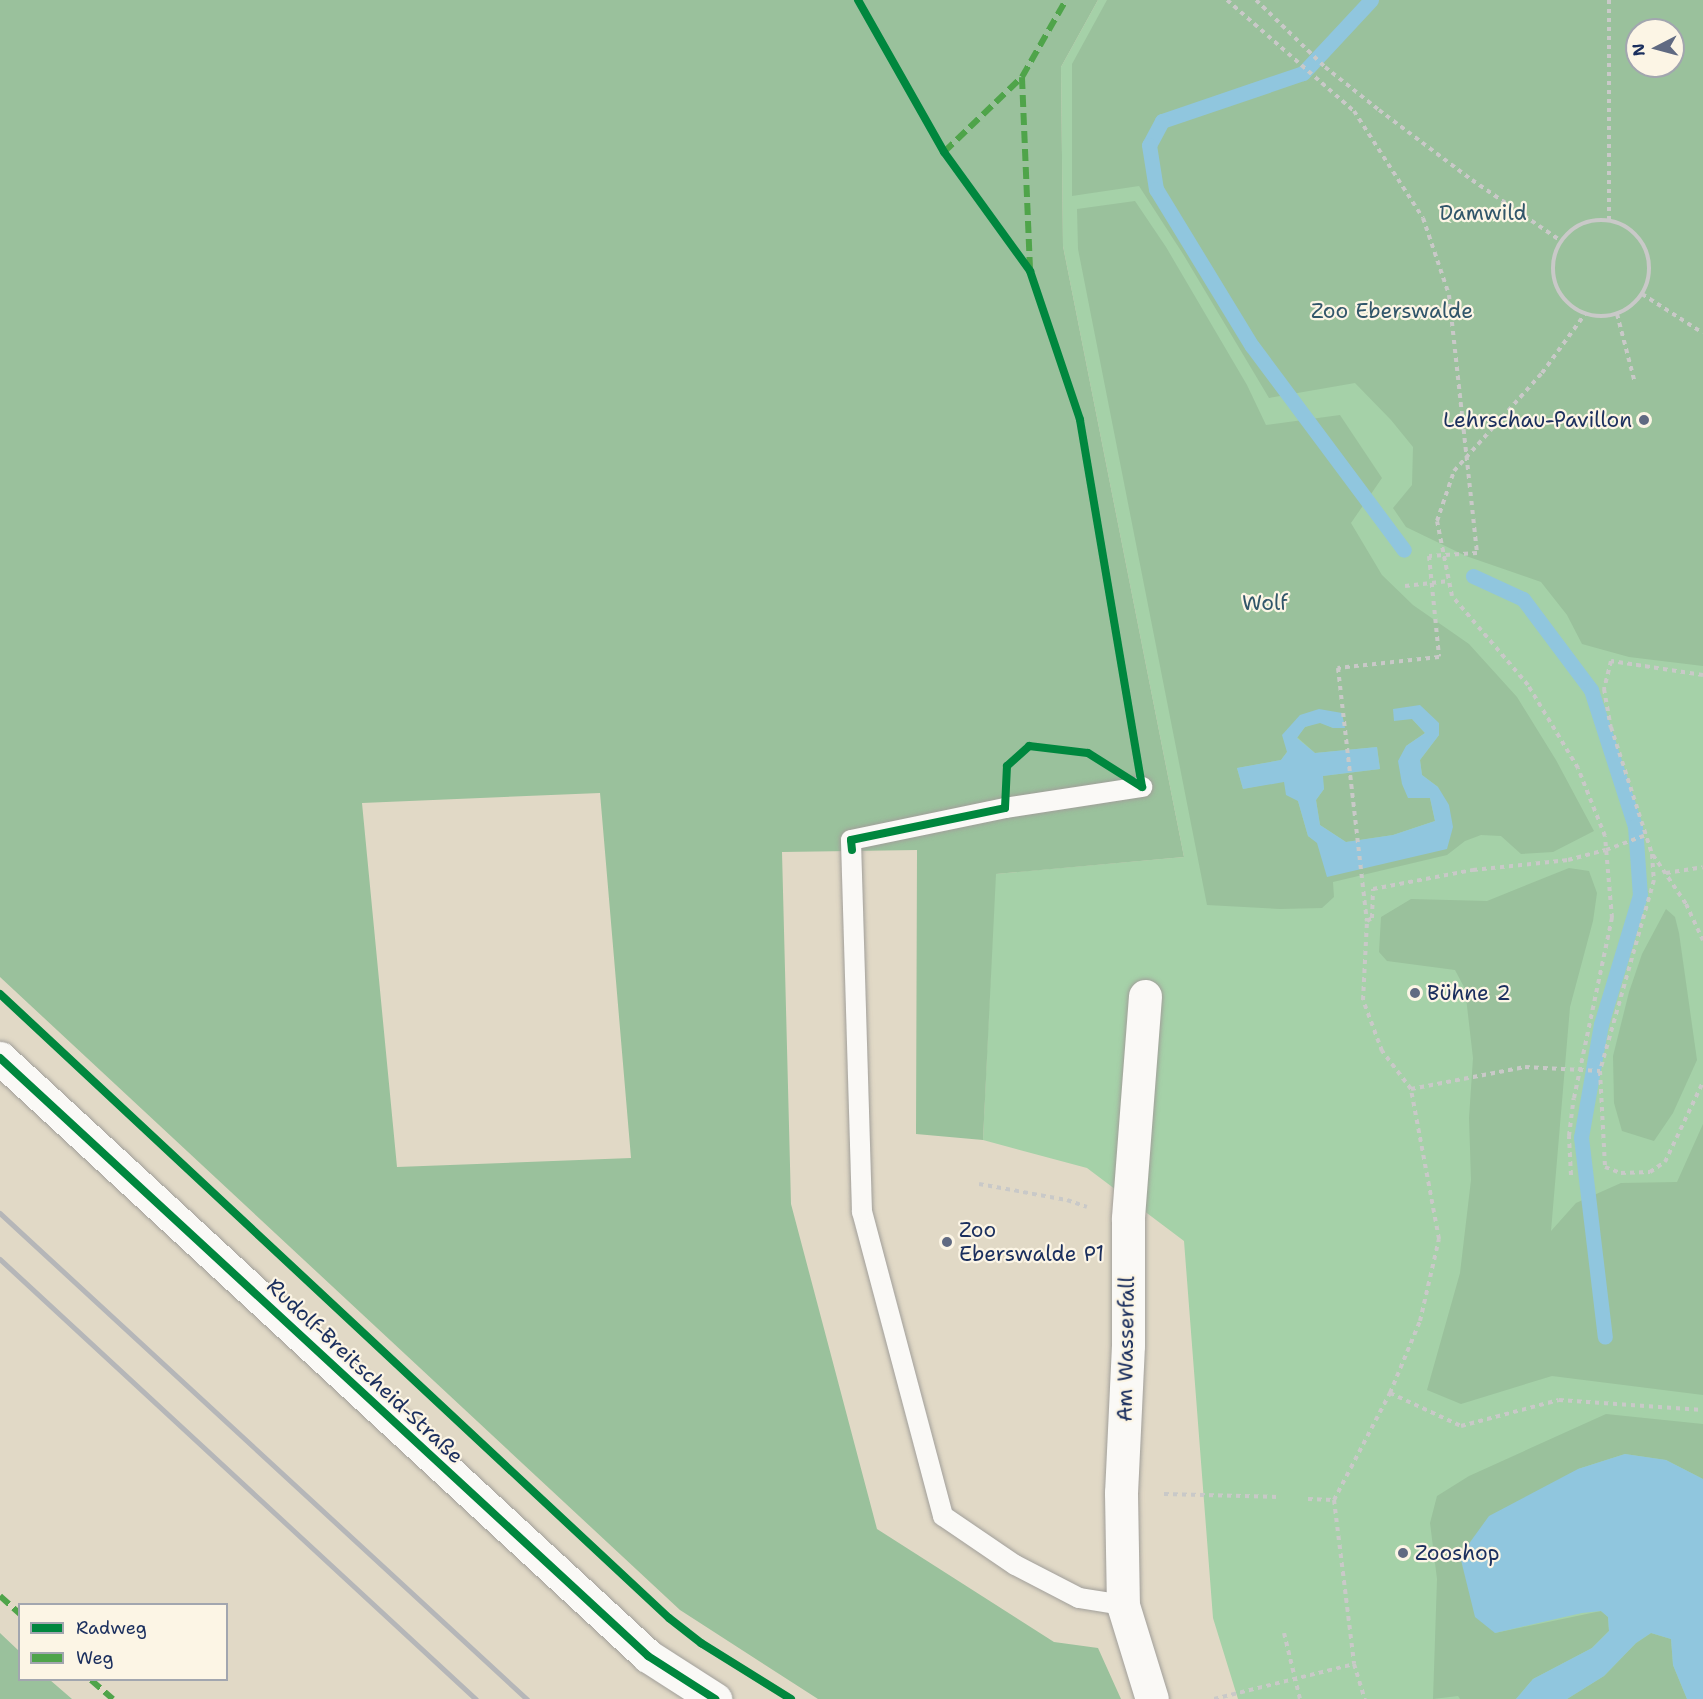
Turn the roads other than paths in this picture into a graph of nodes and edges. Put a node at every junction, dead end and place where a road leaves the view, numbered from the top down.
1 (1142, 787) dead end
2 (1145, 996) dead end
3 (0, 1058) edge
4 (1123, 1605) junction
5 (715, 1699) edge
6 (1152, 1699) edge

1 - 4 lane
2 - 4 street, Am Wasserfall
3 - 5 street, Rudolf-Breitscheid-Straße
4 - 6 street, Am Wasserfall

